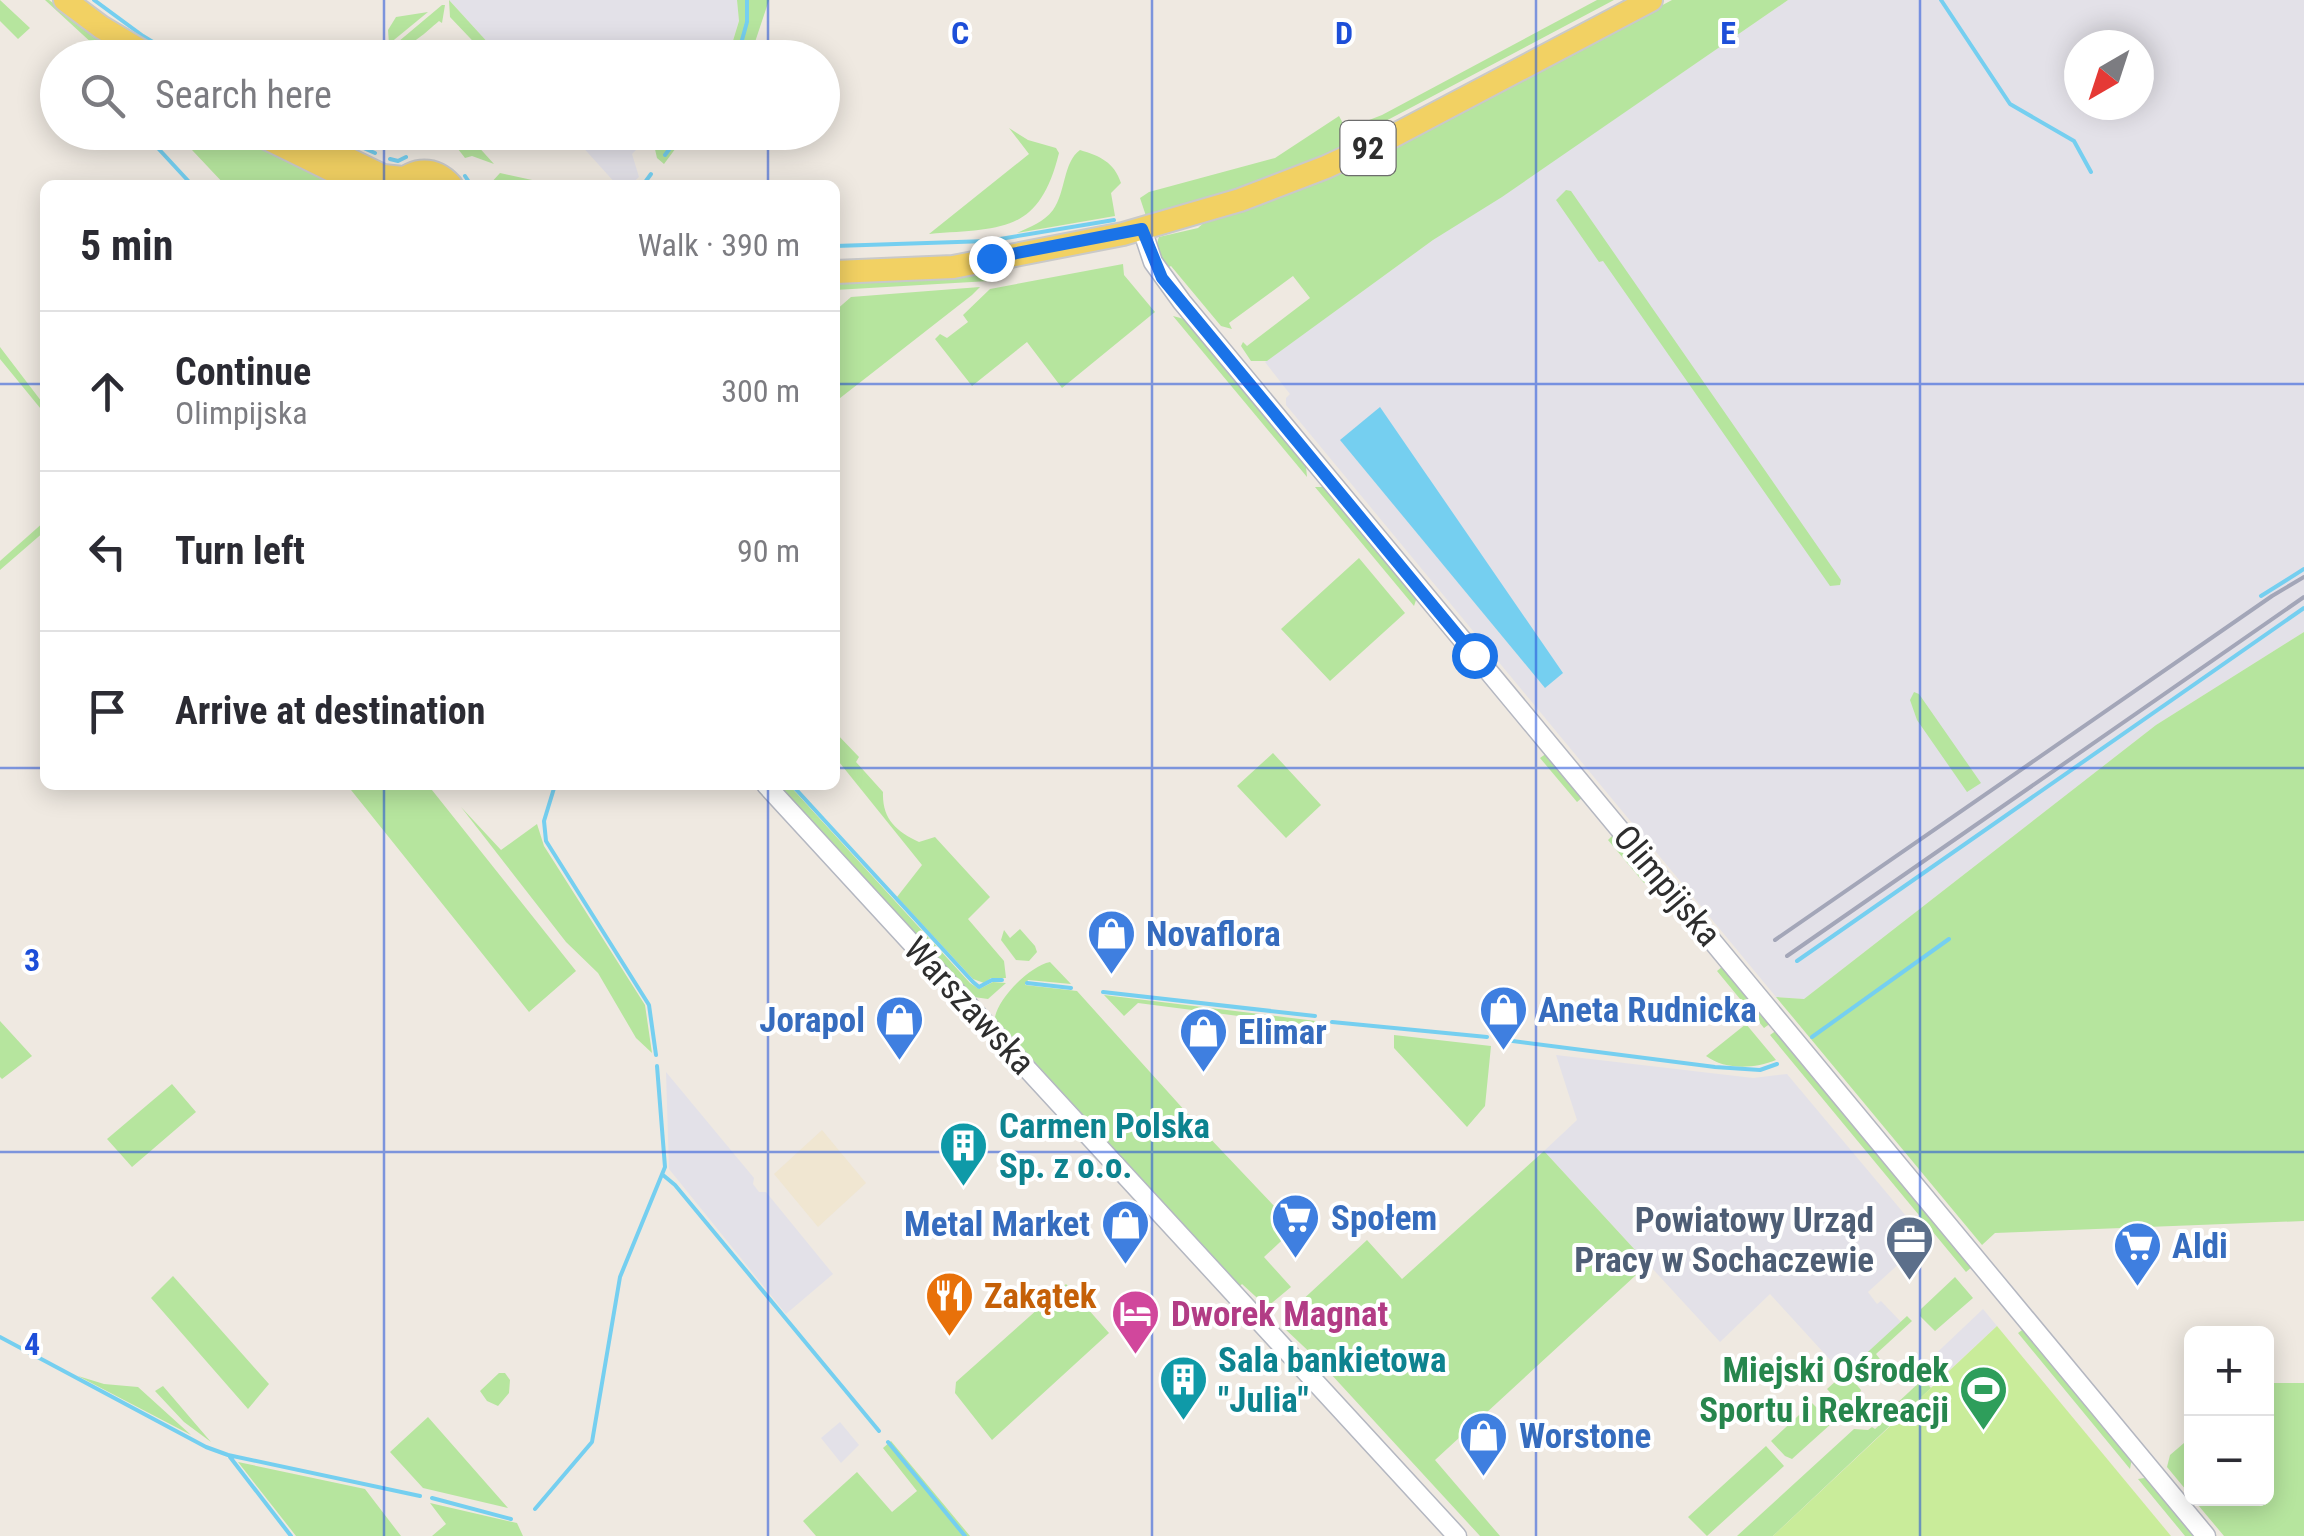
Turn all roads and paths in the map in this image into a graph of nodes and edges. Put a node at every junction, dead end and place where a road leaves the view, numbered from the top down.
1 (65, 0) edge
2 (1651, 0) edge
3 (101, 27) junction
4 (117, 40) edge
5 (123, 40) edge
6 (291, 150) edge
7 (329, 150) edge
8 (352, 180) edge
9 (394, 180) edge
10 (405, 180) edge
11 (446, 180) edge
12 (1142, 229) junction
13 (840, 258) edge
14 (991, 258) junction
15 (840, 272) edge
16 (771, 790) edge
17 (1457, 1536) edge
18 (2206, 1536) edge

1 - 3 main road
2 - 12 main road, 92
3 - 4 main road
3 - 5 main road
6 - 8 main road
7 - 9 main road
10 - 11 main road
12 - 14 main road, 92
12 - 18 street, Olimpijska
13 - 14 main road, 92
14 - 15 main road, 92
16 - 17 street, Warszawska

